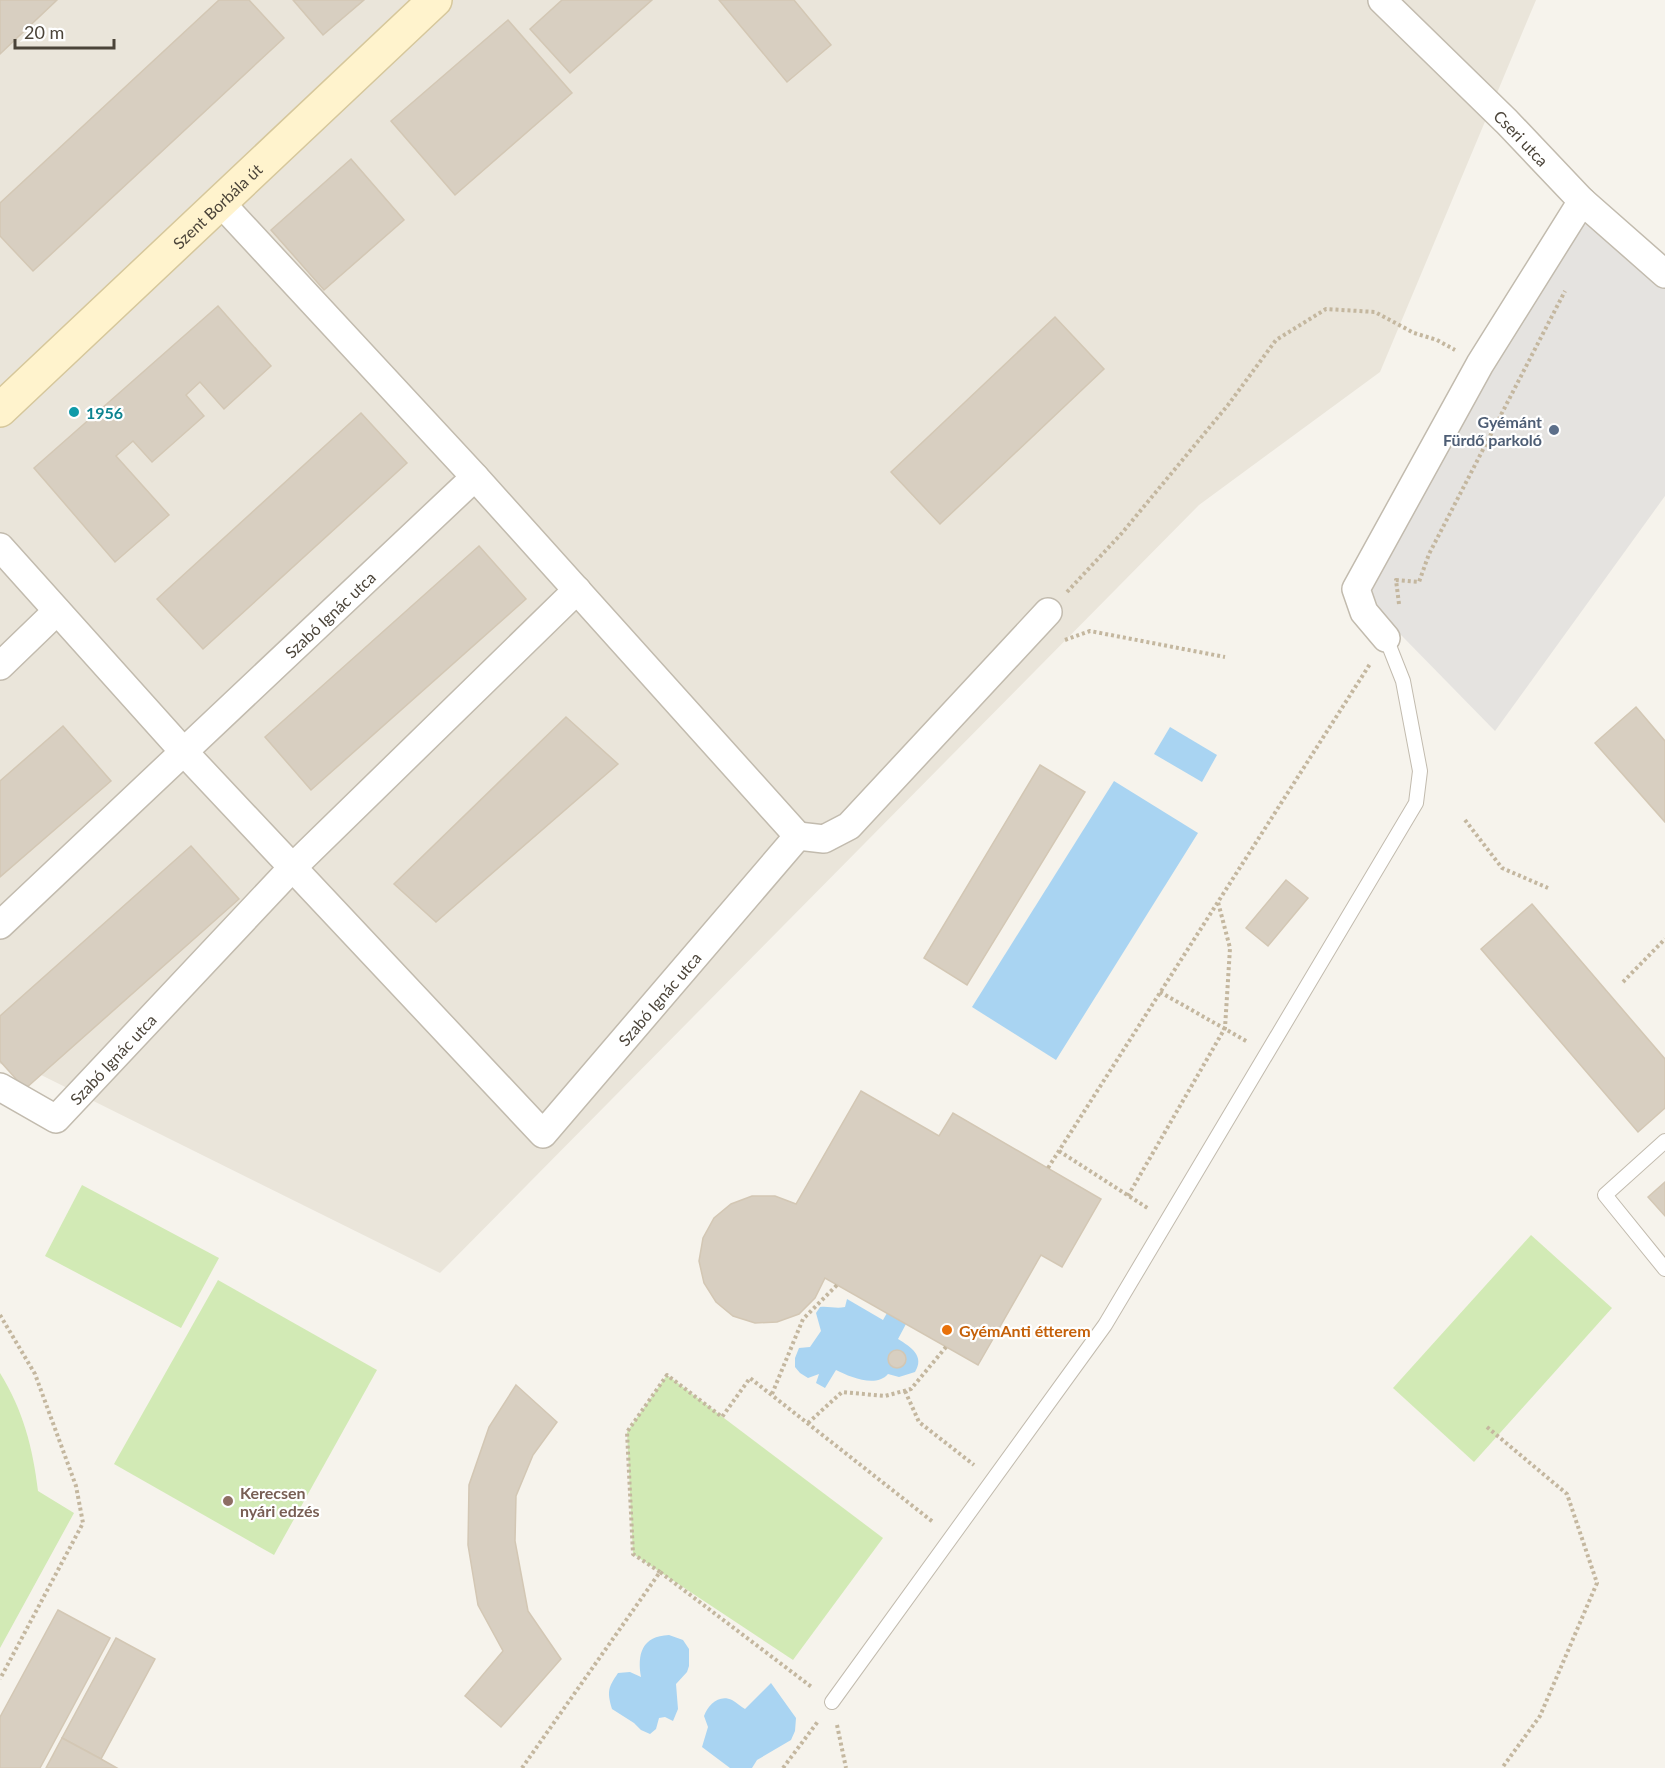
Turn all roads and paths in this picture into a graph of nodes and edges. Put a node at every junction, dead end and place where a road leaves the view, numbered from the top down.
1 (435, 0) edge
2 (1382, 0) edge
3 (407, 13) edge
4 (1582, 201) junction
5 (220, 202) junction
6 (1665, 274) edge
7 (1570, 281) dead end
8 (1480, 364) junction
9 (0, 410) edge
10 (475, 477) junction
11 (0, 547) edge
12 (577, 590) junction
13 (57, 611) junction
14 (1048, 612) joint
15 (1386, 638) junction
16 (1057, 643) dead end
17 (1225, 657) dead end
18 (0, 666) edge
19 (184, 752) junction
20 (1465, 820) dead end
21 (798, 836) junction
22 (292, 868) junction
23 (1548, 888) dead end
24 (1218, 902) junction
25 (0, 925) edge
26 (1665, 939) edge
27 (1623, 982) dead end
28 (1160, 992) junction
29 (1225, 1028) junction
30 (1266, 1054) junction
31 (0, 1087) edge
32 (1665, 1141) edge
33 (1059, 1151) junction
34 (1048, 1168) dead end
35 (1128, 1196) junction
36 (1167, 1221) junction
37 (1665, 1269) edge
38 (837, 1285) dead end
39 (0, 1315) edge
40 (946, 1347) dead end
41 (905, 1390) junction
42 (772, 1395) junction
43 (807, 1423) junction
44 (1487, 1427) dead end
45 (993, 1480) junction
46 (952, 1537) junction
47 (660, 1572) junction
48 (0, 1679) edge
49 (832, 1702) junction
50 (522, 1768) edge
51 (783, 1768) edge
52 (846, 1768) edge
53 (1502, 1768) edge

1 - 3 street, Szent Borbála út
2 - 4 street, Cseri utca
3 - 5 street, Szent Borbála út
4 - 6 street, Cseri utca
4 - 8 street
5 - 9 street, Szent Borbála út
5 - 10 street
7 - 15 path
8 - 14 path
8 - 15 street
10 - 12 street
10 - 19 street, Szabó Ignác utca
11 - 13 street, Szabó Ignác utca
12 - 21 street
12 - 22 street, Szabó Ignác utca
13 - 18 street
13 - 19 street, Szabó Ignác utca
14 - 21 street
15 - 24 path
15 - 30 lane
16 - 17 path
19 - 22 street, Szabó Ignác utca
19 - 25 street, Szabó Ignác utca
20 - 23 path
21 - 22 street, Szabó Ignác utca
22 - 31 street, Szabó Ignác utca
24 - 28 path
24 - 29 path
26 - 27 path
28 - 29 path
28 - 33 path
29 - 30 path
29 - 35 path
30 - 36 lane
32 - 37 lane
33 - 34 path
33 - 35 path
35 - 36 path
36 - 45 lane
38 - 42 path
39 - 48 path
40 - 41 path
41 - 43 path
41 - 45 path
42 - 43 path
42 - 47 path
43 - 46 path
44 - 53 path
45 - 46 lane
46 - 49 lane
47 - 49 path
47 - 50 path
49 - 51 path
49 - 52 path

